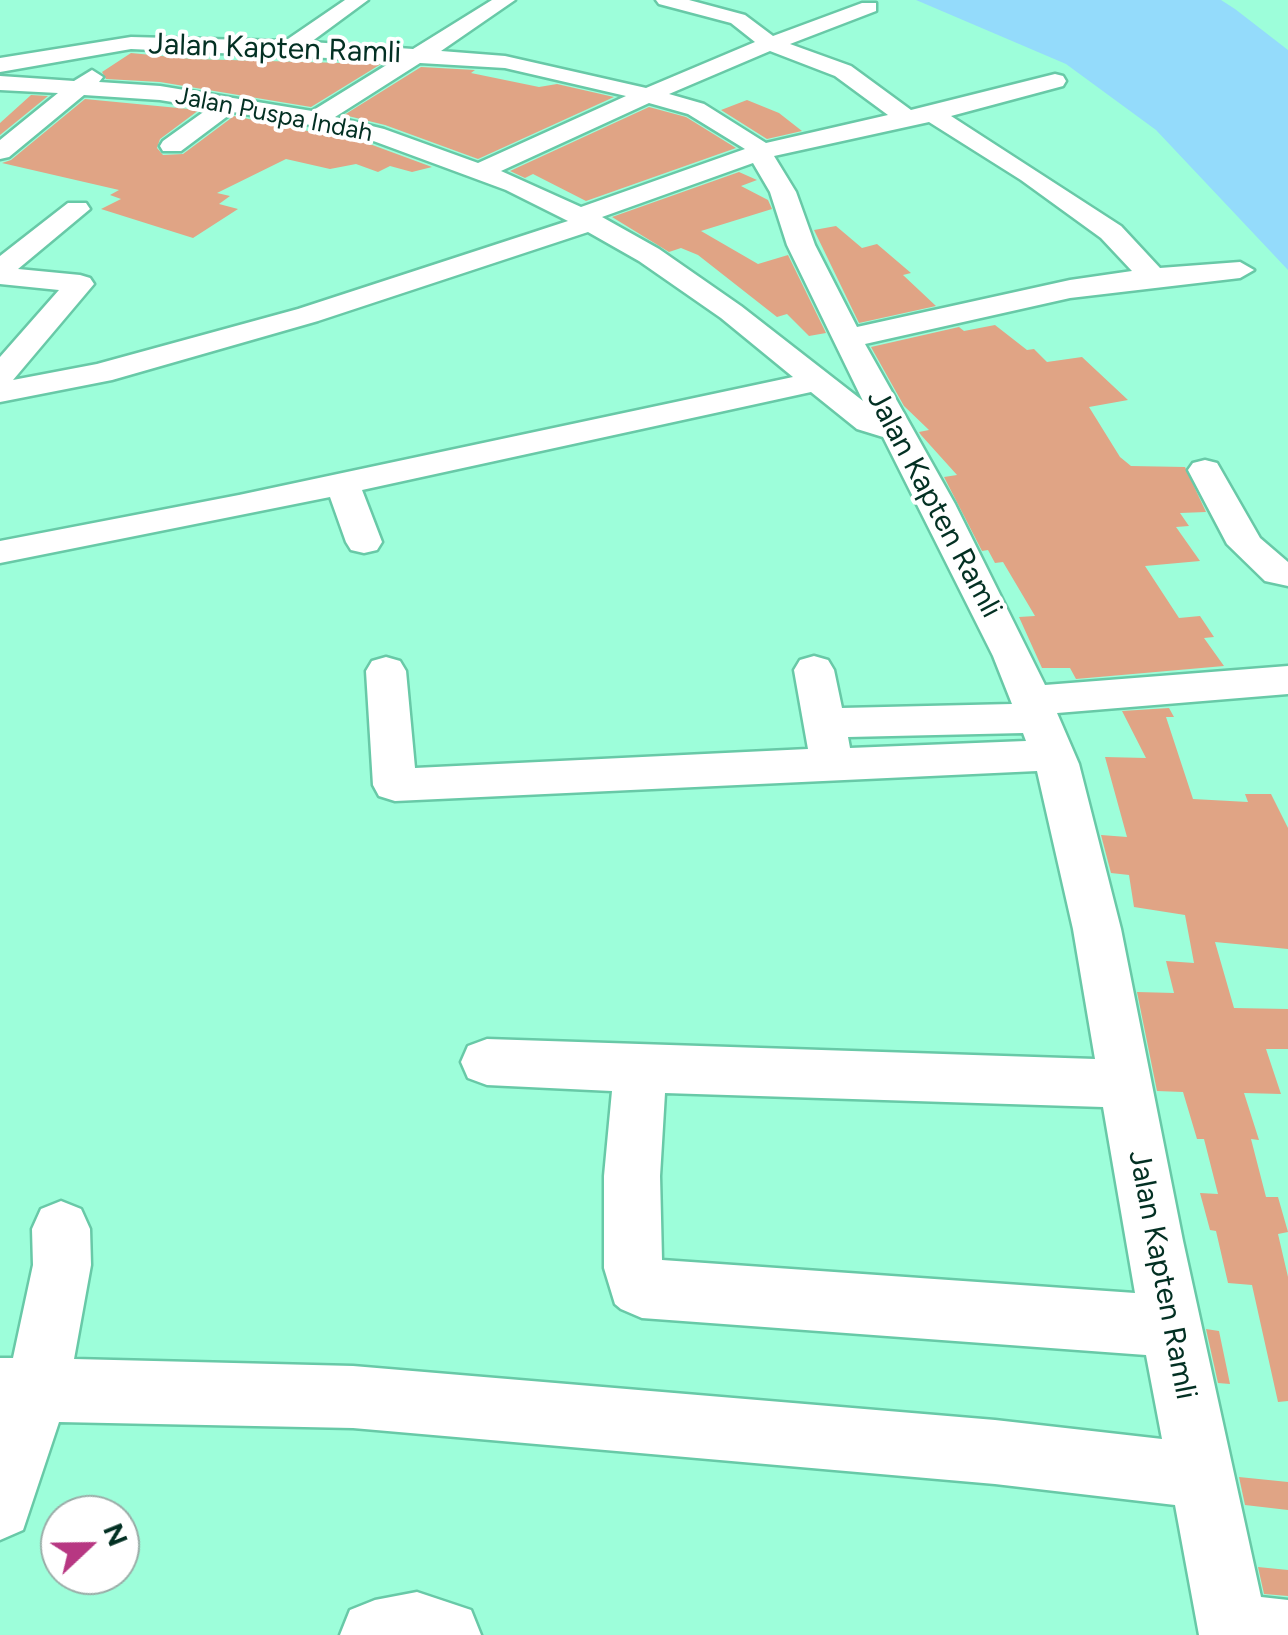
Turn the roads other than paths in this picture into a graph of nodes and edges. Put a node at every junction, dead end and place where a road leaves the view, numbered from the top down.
1 (358, 0) edge
2 (505, 0) edge
3 (666, 0) edge
4 (870, 7) dead end
5 (132, 43) junction
6 (770, 44) junction
7 (290, 47) junction
8 (420, 55) junction
9 (0, 65) edge
10 (1055, 81) dead end
11 (0, 83) edge
12 (80, 86) junction
13 (652, 96) junction
14 (231, 103) junction
15 (933, 115) junction
16 (316, 118) junction
17 (906, 118) junction
18 (172, 146) dead end
19 (0, 152) edge
20 (757, 153) junction
21 (478, 172) junction
22 (78, 209) dead end
23 (586, 219) junction
24 (1240, 270) dead end
25 (0, 273) edge
26 (1154, 277) junction
27 (850, 338) junction
28 (0, 376) edge
29 (816, 381) junction
30 (0, 392) edge
31 (896, 431) junction
32 (1204, 470) dead end
33 (343, 484) junction
34 (364, 542) dead end
35 (0, 552) edge
36 (1288, 574) edge
37 (814, 670) dead end
38 (386, 671) dead end
39 (1288, 680) edge
40 (1042, 725) junction
41 (828, 744) junction
42 (487, 1062) dead end
43 (640, 1069) junction
44 (1126, 1084) junction
45 (61, 1229) dead end
46 (1171, 1326) junction
47 (19, 1388) edge
48 (1202, 1476) junction
49 (0, 1507) edge
50 (1251, 1633) edge
51 (375, 1635) edge
52 (446, 1635) edge

1 - 7 street
2 - 8 street
3 - 6 street
4 - 6 street
5 - 7 street, Jalan Kapten Ramli
5 - 9 street, Jalan Kapten Ramli
5 - 12 street
6 - 13 street
6 - 17 street
7 - 8 street, Jalan Kapten Ramli
8 - 13 street, Jalan Kapten Ramli
8 - 16 street
10 - 15 street
11 - 12 street, Jalan Puspa Indah
12 - 14 street, Jalan Puspa Indah
12 - 19 street
13 - 20 street, Jalan Kapten Ramli
13 - 21 street
14 - 16 street, Jalan Puspa Indah
14 - 18 street
15 - 17 street
15 - 26 street
16 - 21 street, Jalan Puspa Indah
17 - 20 street
20 - 23 street
20 - 27 street, Jalan Kapten Ramli
21 - 23 street, Jalan Puspa Indah
22 - 25 street
23 - 29 street, Jalan Puspa Indah
23 - 30 street
24 - 26 street
25 - 28 street
26 - 27 street
27 - 31 street, Jalan Kapten Ramli
29 - 31 street, Jalan Puspa Indah
29 - 33 street
31 - 40 street, Jalan Kapten Ramli
32 - 36 street
33 - 34 street
33 - 35 street
37 - 41 street
38 - 41 street
39 - 40 street
40 - 41 street
40 - 44 street, Jalan Kapten Ramli
42 - 43 street
43 - 44 street
43 - 46 street
44 - 46 street, Jalan Kapten Ramli
45 - 47 street
46 - 48 street, Jalan Kapten Ramli
47 - 48 street
47 - 49 street
48 - 50 street, Jalan Kapten Ramli
51 - 52 street

